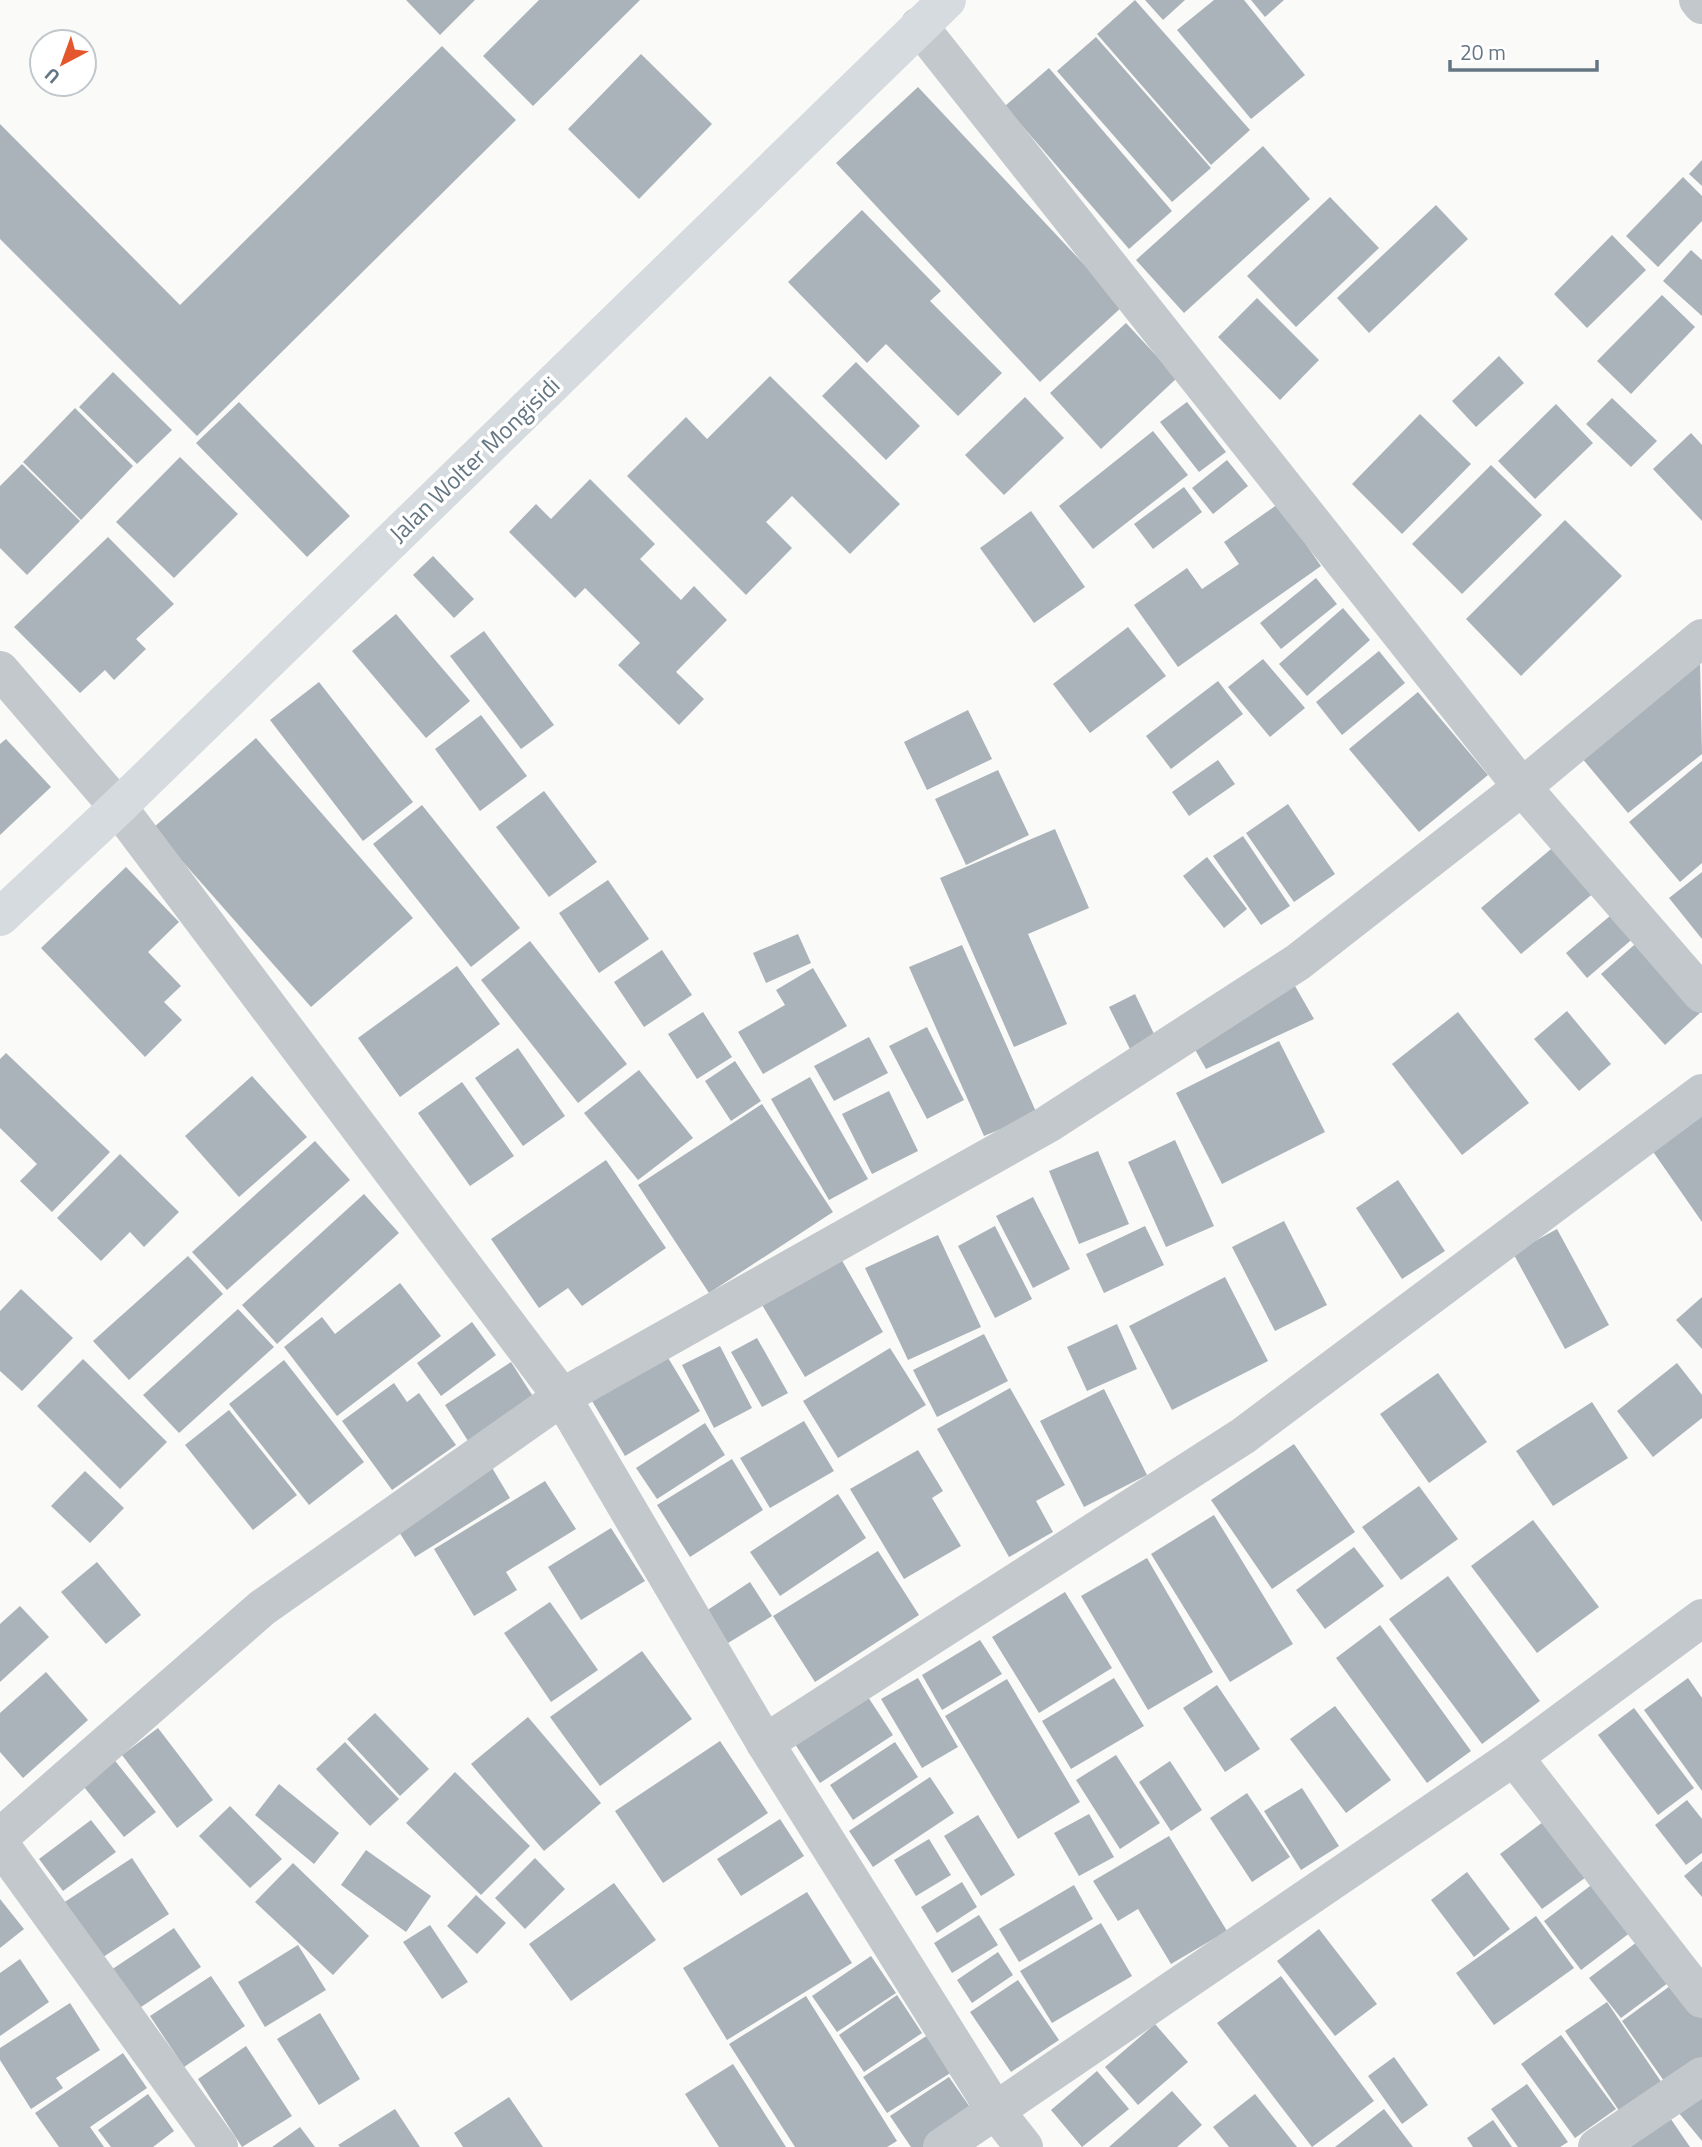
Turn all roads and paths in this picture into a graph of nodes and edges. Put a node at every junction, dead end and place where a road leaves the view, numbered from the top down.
1 (947, 0) edge
2 (1698, 0) edge
3 (1702, 5) edge
4 (919, 26) junction
5 (1702, 638) edge
6 (0, 670) edge
7 (1522, 787) junction
8 (118, 807) junction
9 (0, 917) edge
10 (1702, 993) edge
11 (1702, 1093) edge
12 (562, 1397) junction
13 (1702, 1618) edge
14 (765, 1743) junction
15 (1514, 1756) junction
16 (0, 1837) edge
17 (0, 1843) edge
18 (1702, 1999) edge
19 (1702, 2076) edge
20 (994, 2109) junction
21 (219, 2147) edge
22 (942, 2147) edge
23 (1024, 2147) edge
24 (1597, 2147) edge

1 - 4 street, Jalan Wolter Mongisidi
2 - 3 street
4 - 7 street
4 - 8 street, Jalan Wolter Mongisidi
5 - 7 street
6 - 8 street
7 - 10 street
7 - 12 street
8 - 9 street, Jalan Wolter Mongisidi
8 - 12 street
11 - 14 street
12 - 14 street
12 - 16 street
13 - 15 street
14 - 20 street
15 - 18 street
15 - 20 street
17 - 21 street
19 - 24 street
20 - 22 street
20 - 23 street

